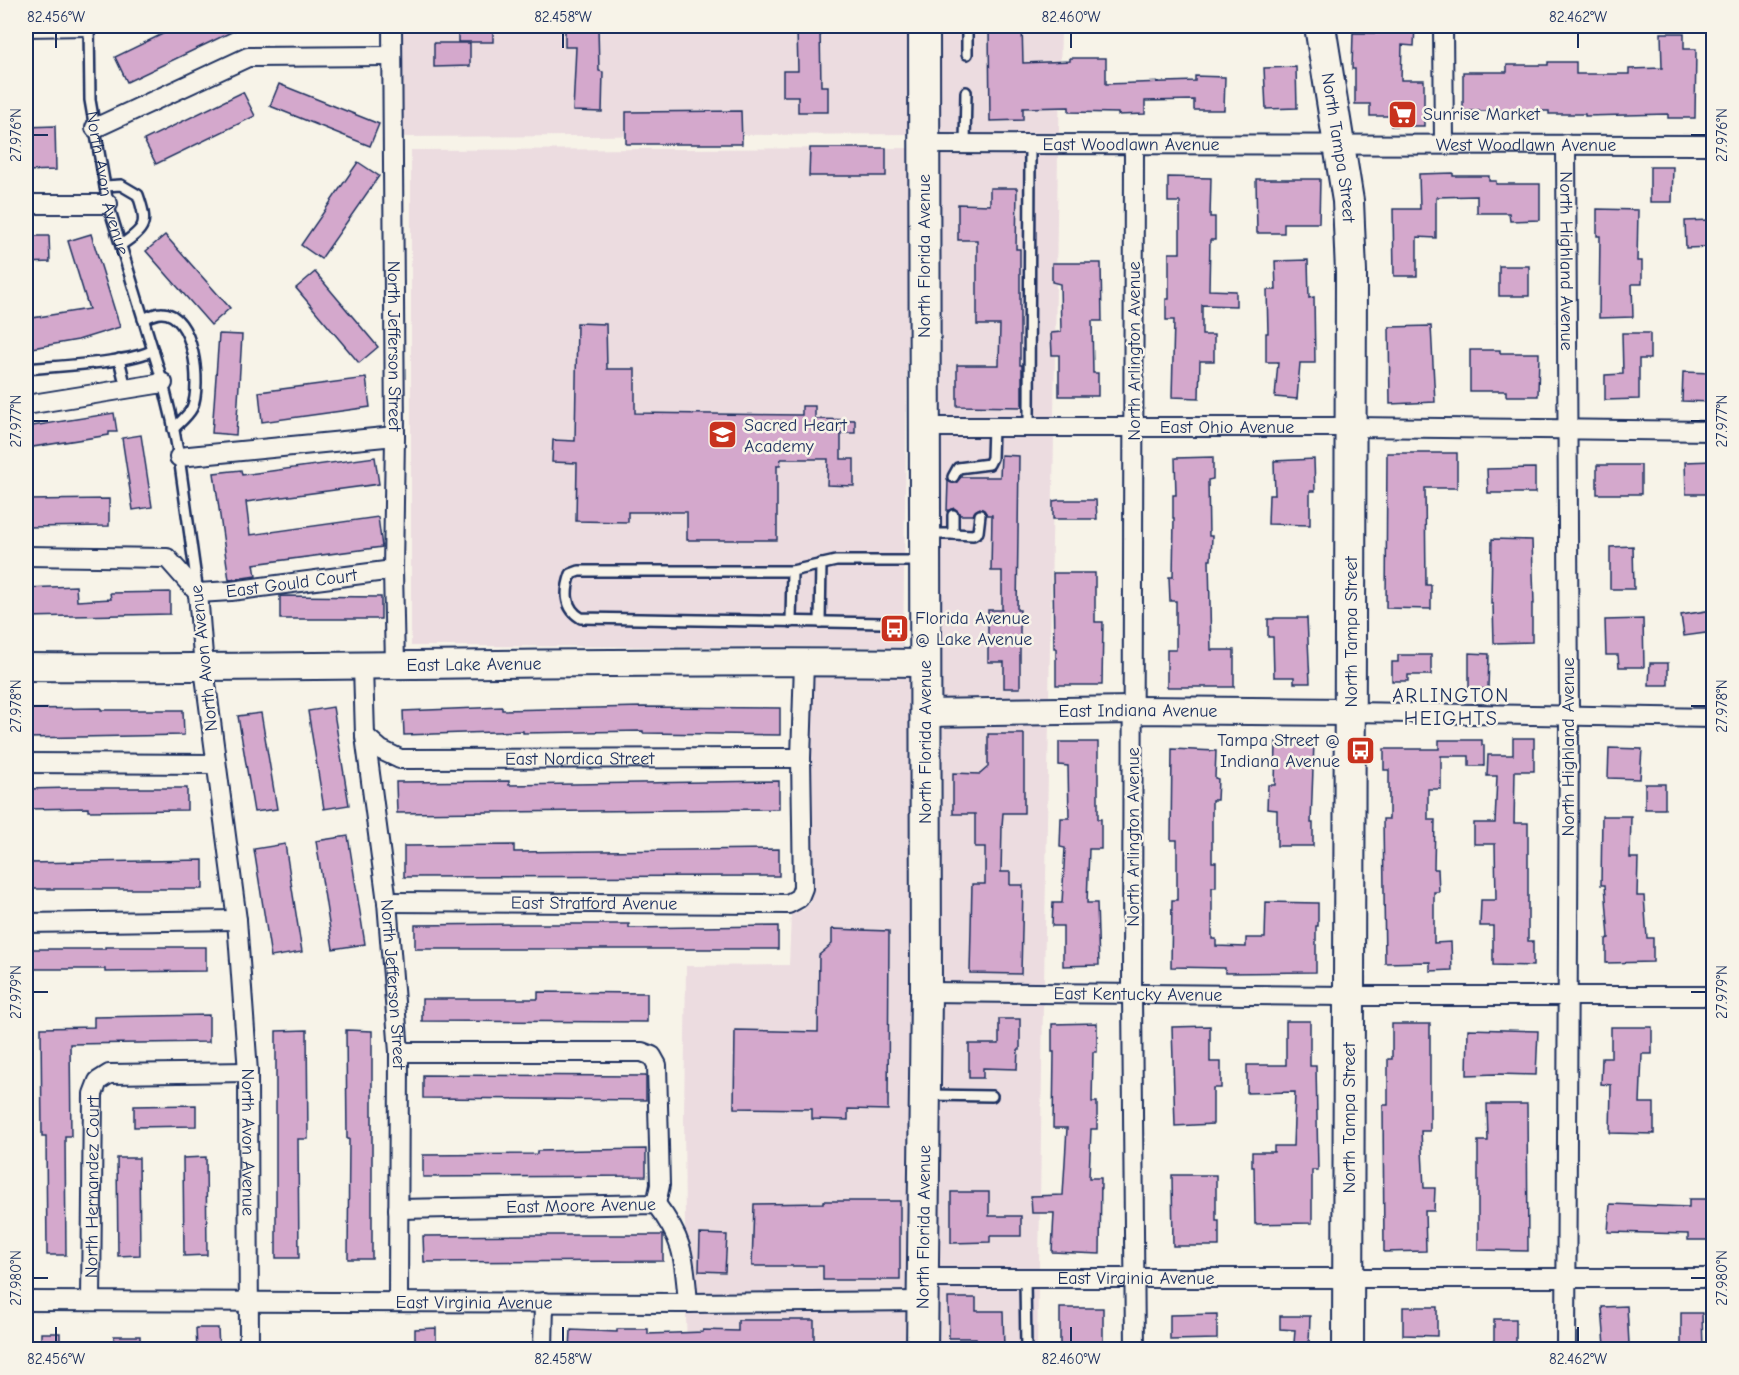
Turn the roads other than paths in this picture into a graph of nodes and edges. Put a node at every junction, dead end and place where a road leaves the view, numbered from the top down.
1 (89, 26) edge
2 (392, 26) edge
3 (924, 26) edge
4 (967, 26) edge
5 (1320, 26) edge
6 (1443, 26) edge
7 (26, 27) edge
8 (967, 54) dead end
9 (392, 56) junction
10 (966, 92) dead end
11 (95, 128) junction
12 (924, 144) junction
13 (965, 144) junction
14 (1030, 144) junction
15 (1134, 144) junction
16 (1338, 144) junction
17 (1444, 144) junction
18 (1566, 144) junction
19 (1713, 145) edge
20 (105, 186) junction
21 (26, 204) edge
22 (108, 204) junction
23 (121, 245) junction
24 (143, 319) junction
25 (153, 350) junction
26 (119, 359) junction
27 (26, 369) edge
28 (163, 384) junction
29 (126, 388) junction
30 (26, 405) edge
31 (924, 427) junction
32 (993, 427) junction
33 (1029, 427) junction
34 (1134, 427) junction
35 (1351, 427) junction
36 (173, 429) junction
37 (1566, 429) junction
38 (1713, 431) edge
39 (394, 436) junction
40 (179, 457) junction
41 (953, 477) dead end
42 (953, 515) dead end
43 (980, 515) dead end
44 (934, 543) junction
45 (26, 556) edge
46 (821, 564) junction
47 (393, 570) junction
48 (792, 571) junction
49 (198, 593) junction
50 (791, 622) junction
51 (820, 622) junction
52 (885, 623) dead end
53 (804, 662) junction
54 (924, 663) junction
55 (395, 665) junction
56 (363, 666) junction
57 (26, 667) edge
58 (204, 668) junction
59 (1134, 710) junction
60 (1351, 712) junction
61 (925, 713) junction
62 (1569, 717) junction
63 (1713, 718) edge
64 (365, 736) junction
65 (801, 758) junction
66 (26, 762) edge
67 (216, 764) junction
68 (387, 902) junction
69 (237, 920) junction
70 (26, 923) edge
71 (926, 992) junction
72 (1132, 993) junction
73 (1350, 996) junction
74 (1713, 996) edge
75 (1567, 997) junction
76 (399, 1052) junction
77 (248, 1072) junction
78 (924, 1095) junction
79 (992, 1096) dead end
80 (656, 1204) junction
81 (398, 1209) junction
82 (1348, 1276) junction
83 (1135, 1277) junction
84 (1026, 1278) junction
85 (1566, 1278) junction
86 (1713, 1278) edge
87 (923, 1289) junction
88 (26, 1301) edge
89 (91, 1301) junction
90 (249, 1302) junction
91 (398, 1302) junction
92 (544, 1302) junction
93 (688, 1303) junction
94 (249, 1350) edge
95 (543, 1350) edge
96 (922, 1350) edge
97 (1026, 1350) edge
98 (1135, 1350) edge
99 (1348, 1350) edge
100 (1566, 1350) edge

1 - 7 street
1 - 11 lane, North Avon Avenue
2 - 9 street, North Jefferson Street
3 - 12 main road, North Florida Avenue
4 - 8 lane
5 - 16 main road, North Tampa Street
6 - 17 street
9 - 11 street
9 - 39 street, North Jefferson Street
10 - 13 lane
11 - 20 lane, North Avon Avenue
12 - 13 street, East Woodlawn Avenue
12 - 31 main road, North Florida Avenue
13 - 14 street, East Woodlawn Avenue
14 - 15 street, East Woodlawn Avenue
14 - 33 lane
15 - 16 street, East Woodlawn Avenue
15 - 34 street, North Arlington Avenue
16 - 17 street, West Woodlawn Avenue
16 - 35 main road, North Tampa Street
17 - 18 street, West Woodlawn Avenue
18 - 19 street, West Woodlawn Avenue
18 - 37 street, North Highland Avenue
20 - 22 lane, North Avon Avenue
20 - 23 lane
21 - 22 street
22 - 23 lane, North Avon Avenue
23 - 24 lane, North Avon Avenue
24 - 25 lane, North Avon Avenue
24 - 36 lane
25 - 26 lane
25 - 28 lane, North Avon Avenue
26 - 27 lane
26 - 29 lane
28 - 29 street
28 - 36 lane, North Avon Avenue
29 - 30 street
31 - 32 street, East Ohio Avenue
31 - 44 main road, North Florida Avenue
32 - 33 street, East Ohio Avenue
32 - 41 lane
33 - 34 street, East Ohio Avenue
34 - 35 street, East Ohio Avenue
34 - 59 street, North Arlington Avenue
35 - 37 street, East Ohio Avenue
35 - 60 main road, North Tampa Street
36 - 40 lane, North Avon Avenue
37 - 38 street, East Ohio Avenue
37 - 62 street, North Highland Avenue
39 - 40 street
39 - 47 street, North Jefferson Street
40 - 49 lane, North Avon Avenue
42 - 44 lane
43 - 44 lane
44 - 46 lane
44 - 54 main road, North Florida Avenue
45 - 49 street
46 - 48 lane
46 - 51 lane
47 - 49 street, East Gould Court
47 - 55 street, North Jefferson Street
48 - 50 lane
48 - 50 lane
49 - 58 street, North Avon Avenue
50 - 51 lane
51 - 52 lane
53 - 54 street, East Lake Avenue
53 - 55 street, East Lake Avenue
53 - 65 street
54 - 61 main road, North Florida Avenue
55 - 56 street, East Lake Avenue
56 - 58 street, East Lake Avenue
56 - 64 street, North Jefferson Street
57 - 58 street, East Lake Avenue
58 - 67 street, North Avon Avenue
59 - 60 street, East Indiana Avenue
59 - 61 street, East Indiana Avenue
59 - 72 street, North Arlington Avenue
60 - 62 street
60 - 73 main road, North Tampa Street
61 - 71 main road, North Florida Avenue
62 - 63 street
62 - 75 street, North Highland Avenue
64 - 65 street, East Nordica Street
64 - 68 street, North Jefferson Street
65 - 68 street, East Stratford Avenue
66 - 67 street
67 - 69 street, North Avon Avenue
68 - 76 street, North Jefferson Street
69 - 70 street
69 - 77 street, North Avon Avenue
71 - 72 street, East Kentucky Avenue
71 - 78 main road, North Florida Avenue
72 - 73 street, East Kentucky Avenue
72 - 83 street, North Arlington Avenue
73 - 75 street, East Kentucky Avenue
73 - 82 main road, North Tampa Street
74 - 75 street, East Kentucky Avenue
75 - 85 street, North Highland Avenue
76 - 80 street
76 - 81 street, North Jefferson Street
77 - 89 street, North Hernandez Court
77 - 90 street, North Avon Avenue
78 - 79 lane
78 - 87 main road, North Florida Avenue
80 - 81 street, East Moore Avenue
80 - 93 street, East Moore Avenue
81 - 91 street, North Jefferson Street
82 - 83 street, East Virginia Avenue
82 - 85 street, East Virginia Avenue
82 - 99 main road, North Tampa Street
83 - 84 street, East Virginia Avenue
83 - 98 street, North Arlington Avenue
84 - 87 street, East Virginia Avenue
84 - 97 lane
85 - 86 street, East Virginia Avenue
85 - 100 street, North Highland Avenue
87 - 93 street, East Virginia Avenue
87 - 96 main road, North Florida Avenue
88 - 89 street, East Virginia Avenue
89 - 90 street, East Virginia Avenue
90 - 91 street, East Virginia Avenue
90 - 94 street, North Avon Avenue
91 - 92 street, East Virginia Avenue
92 - 93 street, East Virginia Avenue
92 - 95 street

